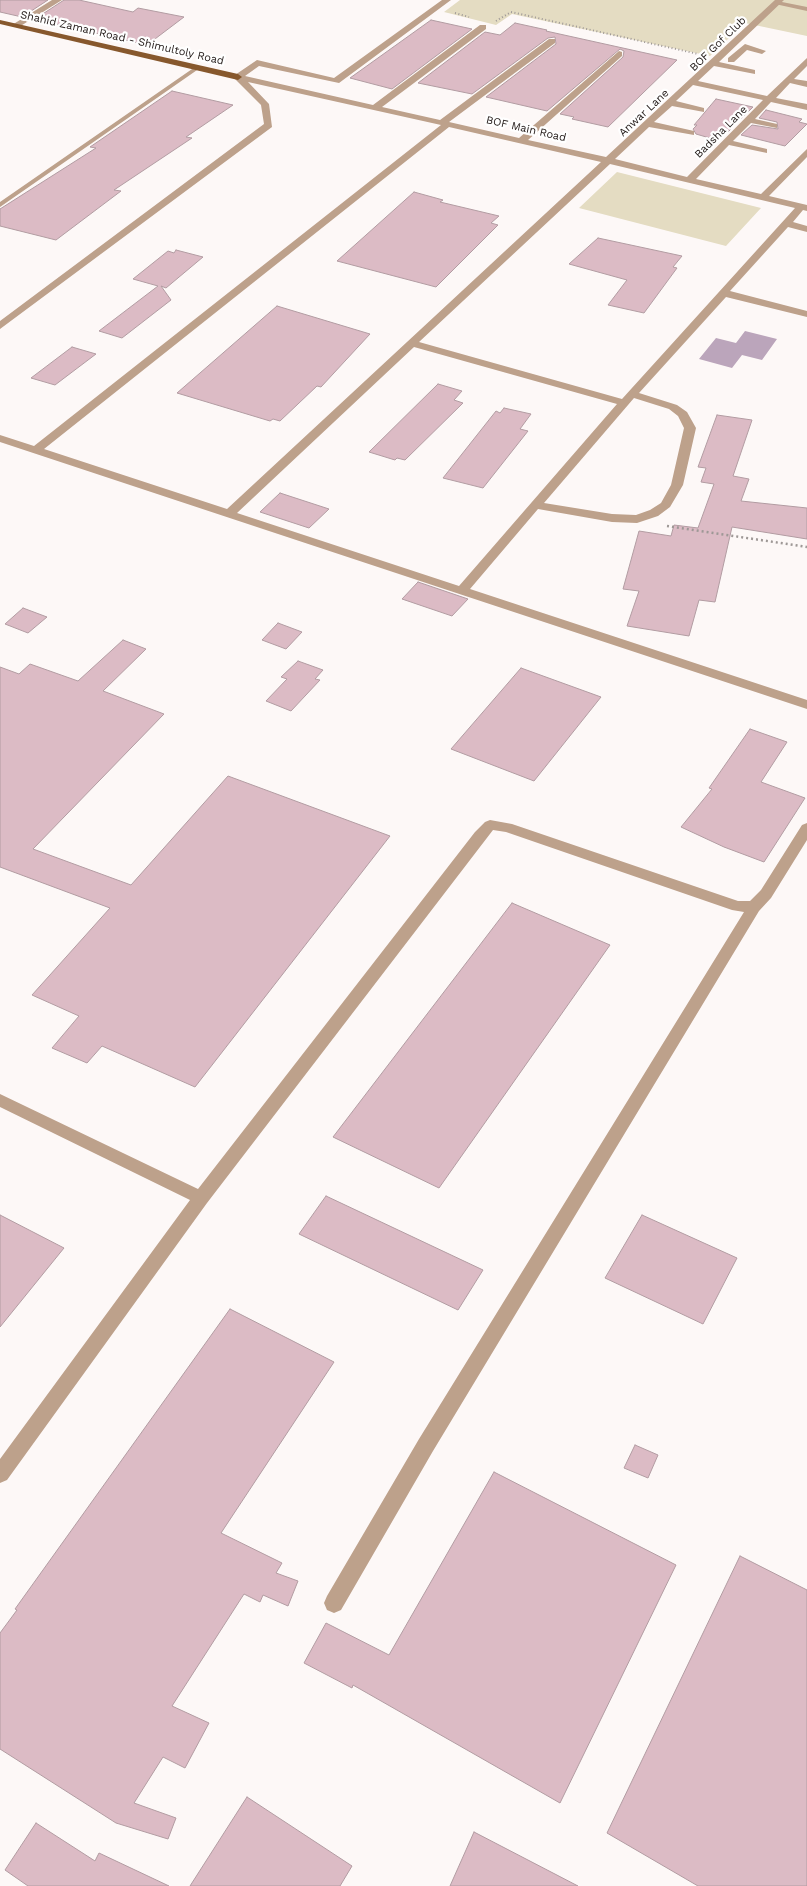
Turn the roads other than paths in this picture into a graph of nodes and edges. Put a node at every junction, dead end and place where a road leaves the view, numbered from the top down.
1 (58, 0) edge
2 (447, 0) edge
3 (778, 1) edge
4 (807, 9) edge
5 (0, 22) edge
6 (16, 25) junction
7 (483, 27) dead end
8 (552, 41) dead end
9 (762, 51) dead end
10 (619, 54) dead end
11 (807, 61) edge
12 (713, 64) junction
13 (725, 66) junction
14 (197, 68) junction
15 (752, 72) dead end
16 (238, 77) junction
17 (788, 80) junction
18 (694, 83) junction
19 (807, 84) edge
20 (769, 99) junction
21 (672, 103) junction
22 (807, 107) edge
23 (375, 108) junction
24 (701, 110) dead end
25 (749, 120) junction
26 (445, 124) junction
27 (649, 124) junction
28 (774, 126) dead end
29 (691, 133) dead end
30 (520, 141) junction
31 (727, 142) junction
32 (764, 151) dead end
33 (805, 157) edge
34 (610, 161) junction
35 (689, 180) junction
36 (762, 198) junction
37 (0, 205) edge
38 (804, 208) edge
39 (786, 224) junction
40 (807, 229) edge
41 (724, 293) junction
42 (807, 314) edge
43 (0, 326) edge
44 (412, 344) junction
45 (633, 394) junction
46 (624, 403) junction
47 (0, 438) edge
48 (37, 449) junction
49 (535, 505) junction
50 (230, 513) junction
51 (463, 589) junction
52 (807, 704) edge
53 (807, 828) edge
54 (754, 907) junction
55 (0, 1100) edge
56 (201, 1198) junction
57 (0, 1474) edge
58 (334, 1603) dead end

1 - 6 street
2 - 16 street
3 - 4 lane
3 - 12 street, BOF Gof Club
5 - 6 main road, Shahid Zaman Road - Shimultoly Road
6 - 14 main road, Shahid Zaman Road - Shimultoly Road
7 - 23 street
8 - 26 street
9 - 13 street
10 - 30 street
11 - 17 street, Badsha Lane
12 - 13 street
12 - 18 street, BOF Gof Club
13 - 15 street
14 - 16 main road, Shahid Zaman Road - Shimultoly Road
14 - 37 lane
16 - 23 street, BOF Main Road
16 - 43 street
17 - 19 street
17 - 20 street, Badsha Lane
18 - 20 street
18 - 21 street, Anwar Lane
20 - 22 street
20 - 25 street, Badsha Lane
21 - 24 street
21 - 27 street, Anwar Lane
23 - 26 street, BOF Main Road
25 - 28 street
25 - 31 street, Badsha Lane
26 - 30 street, BOF Main Road
26 - 48 street
27 - 29 street
27 - 34 street, Anwar Lane
30 - 34 street, BOF Main Road
31 - 32 street
31 - 35 street, Badsha Lane
33 - 36 street
34 - 35 street, BOF Main Road
34 - 44 street, Anwar Lane
35 - 36 street, BOF Main Road
36 - 38 street, BOF Main Road
38 - 39 street
39 - 40 street
39 - 41 street
41 - 42 street
41 - 45 street
44 - 46 street
44 - 50 street, Anwar Lane
45 - 46 street
45 - 49 street
46 - 49 street
47 - 48 street
48 - 50 street
49 - 51 street
50 - 51 street
51 - 52 street
53 - 54 street
54 - 56 street
54 - 58 street
55 - 56 street
56 - 57 street

